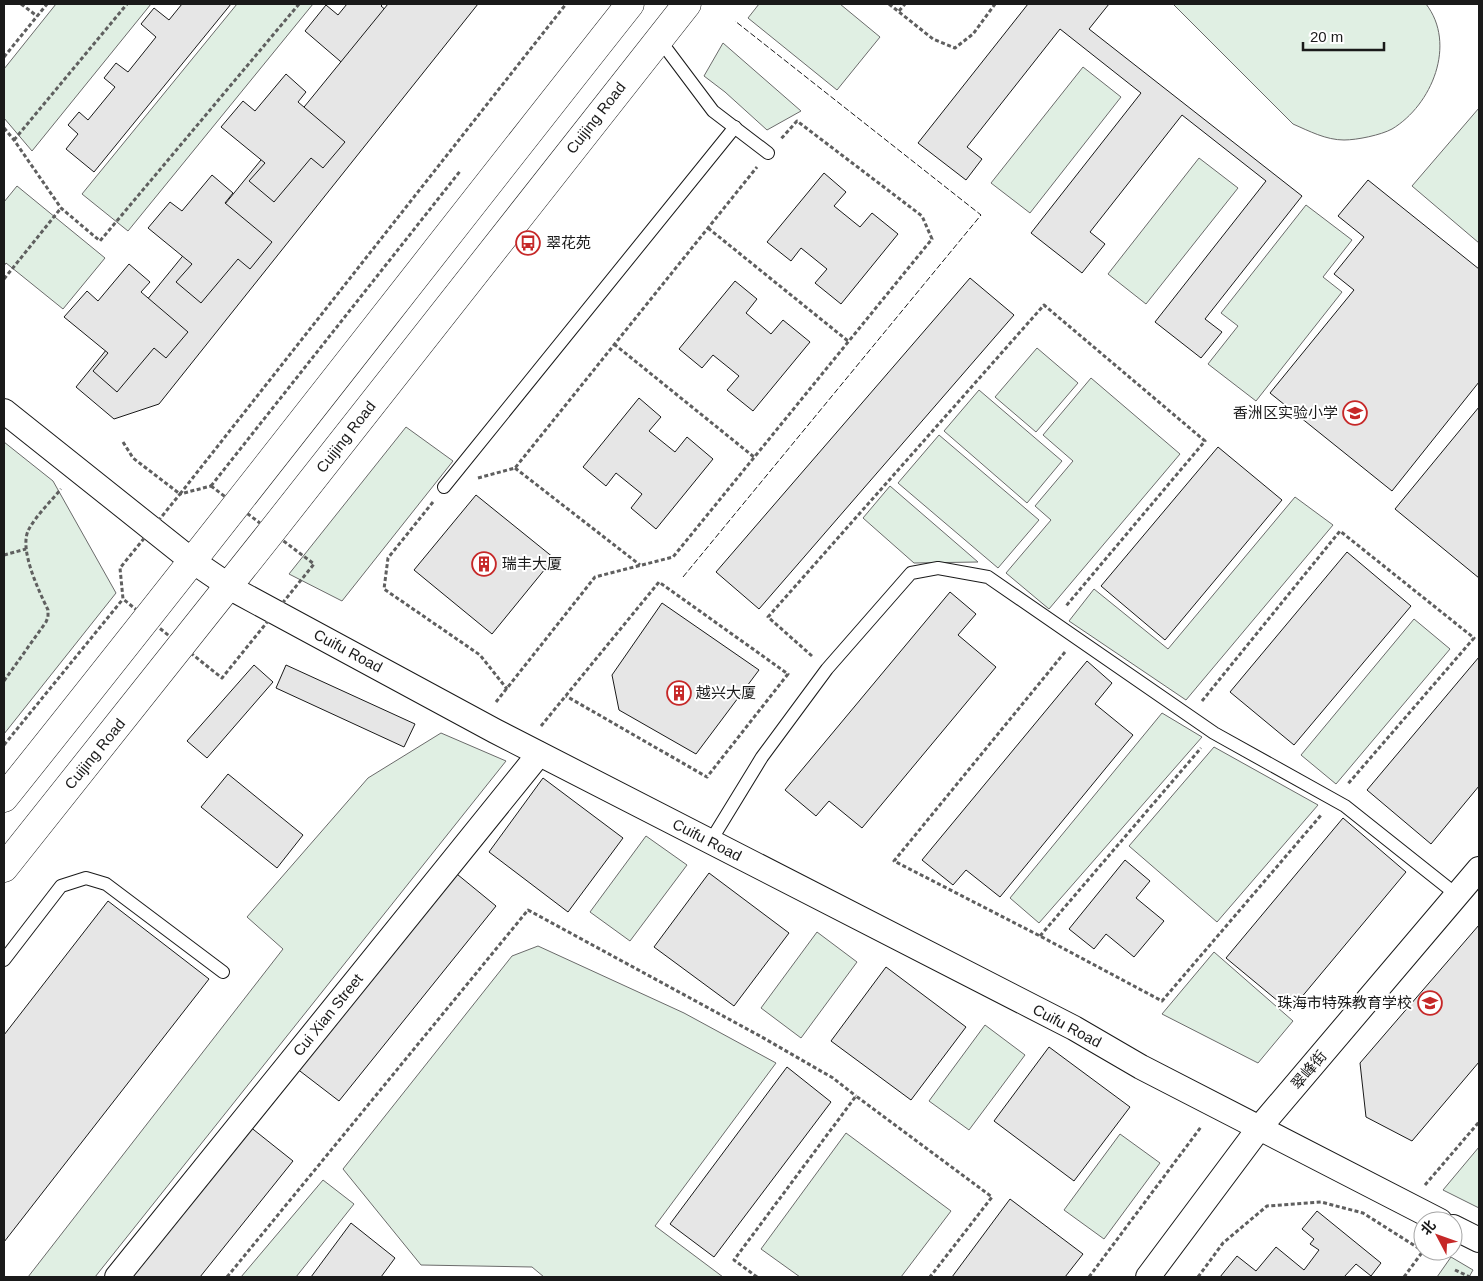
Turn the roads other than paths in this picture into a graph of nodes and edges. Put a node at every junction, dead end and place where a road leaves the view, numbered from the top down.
1 (630, 4) edge
2 (687, 4) edge
3 (659, 39) junction
4 (735, 127) junction
5 (768, 153) road end
6 (4, 411) edge
7 (444, 487) road end
8 (192, 560) junction
9 (229, 585) junction
10 (532, 750) junction
11 (4, 798) edge
12 (710, 842) junction
13 (4, 868) edge
14 (1479, 869) edge
15 (1457, 895) junction
16 (4, 960) edge
17 (223, 972) dead end
18 (1260, 1127) junction
19 (1421, 1211) edge
20 (1463, 1232) edge
21 (1479, 1240) edge
22 (117, 1277) edge
23 (1148, 1277) edge

1 - 8 main road
2 - 3 main road, Cuijing Road
3 - 4 lane
3 - 9 main road, Cuijing Road
4 - 5 lane
4 - 7 lane
6 - 8 street, Cuifu Road
8 - 9 street, Cuifu Road
8 - 11 main road
9 - 10 street, Cuifu Road
9 - 13 main road, Cuijing Road
10 - 12 street, Cuifu Road
10 - 22 street, Cui Xian Street
12 - 15 lane
12 - 18 street, Cuifu Road
14 - 15 street, 翠峰街
15 - 18 street, 翠峰街
16 - 17 lane
18 - 19 street, Cuifu Road
18 - 23 street, 翠峰街
20 - 21 street

